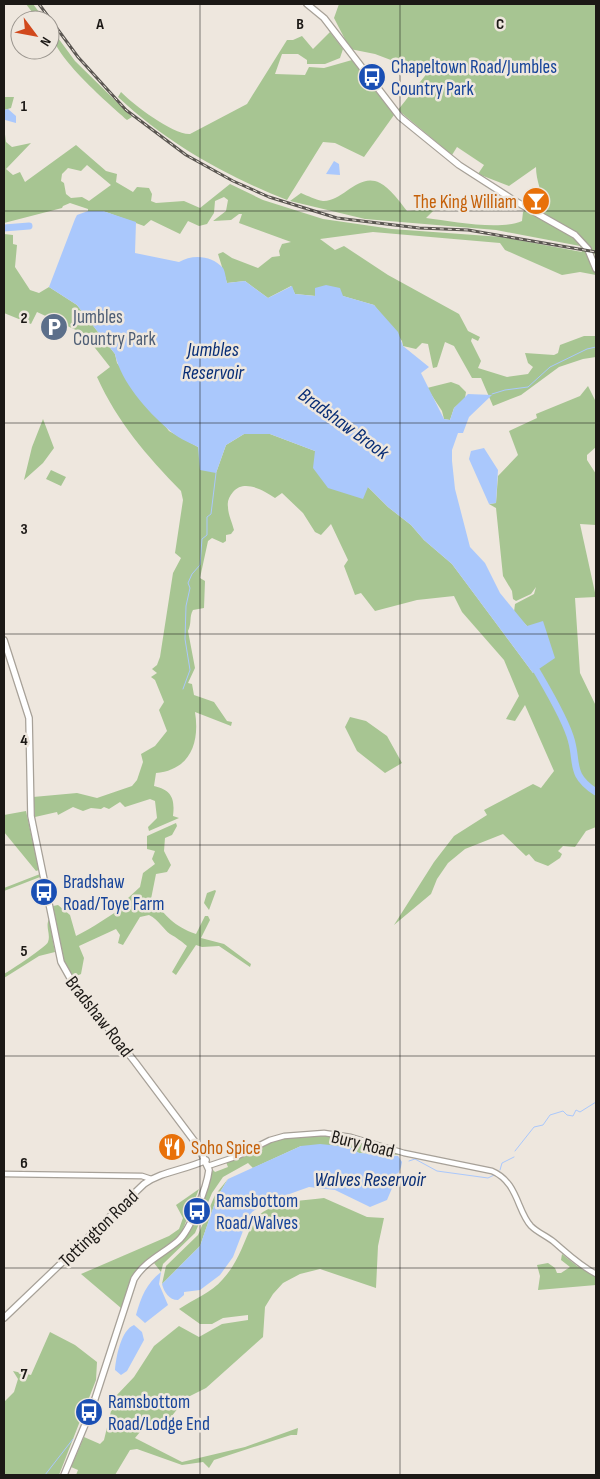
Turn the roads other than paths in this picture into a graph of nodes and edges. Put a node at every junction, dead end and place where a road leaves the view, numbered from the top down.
1 (307, 4) edge
2 (596, 269) edge
3 (4, 640) edge
4 (207, 1163) junction
5 (4, 1174) edge
6 (151, 1179) junction
7 (596, 1274) edge
8 (4, 1318) edge
9 (64, 1475) edge

1 - 2 main road
3 - 4 main road, Bradshaw Road
4 - 6 main road, Tottington Road
4 - 7 street, Bury Road
4 - 9 main road
5 - 6 street
6 - 8 main road, Tottington Road

